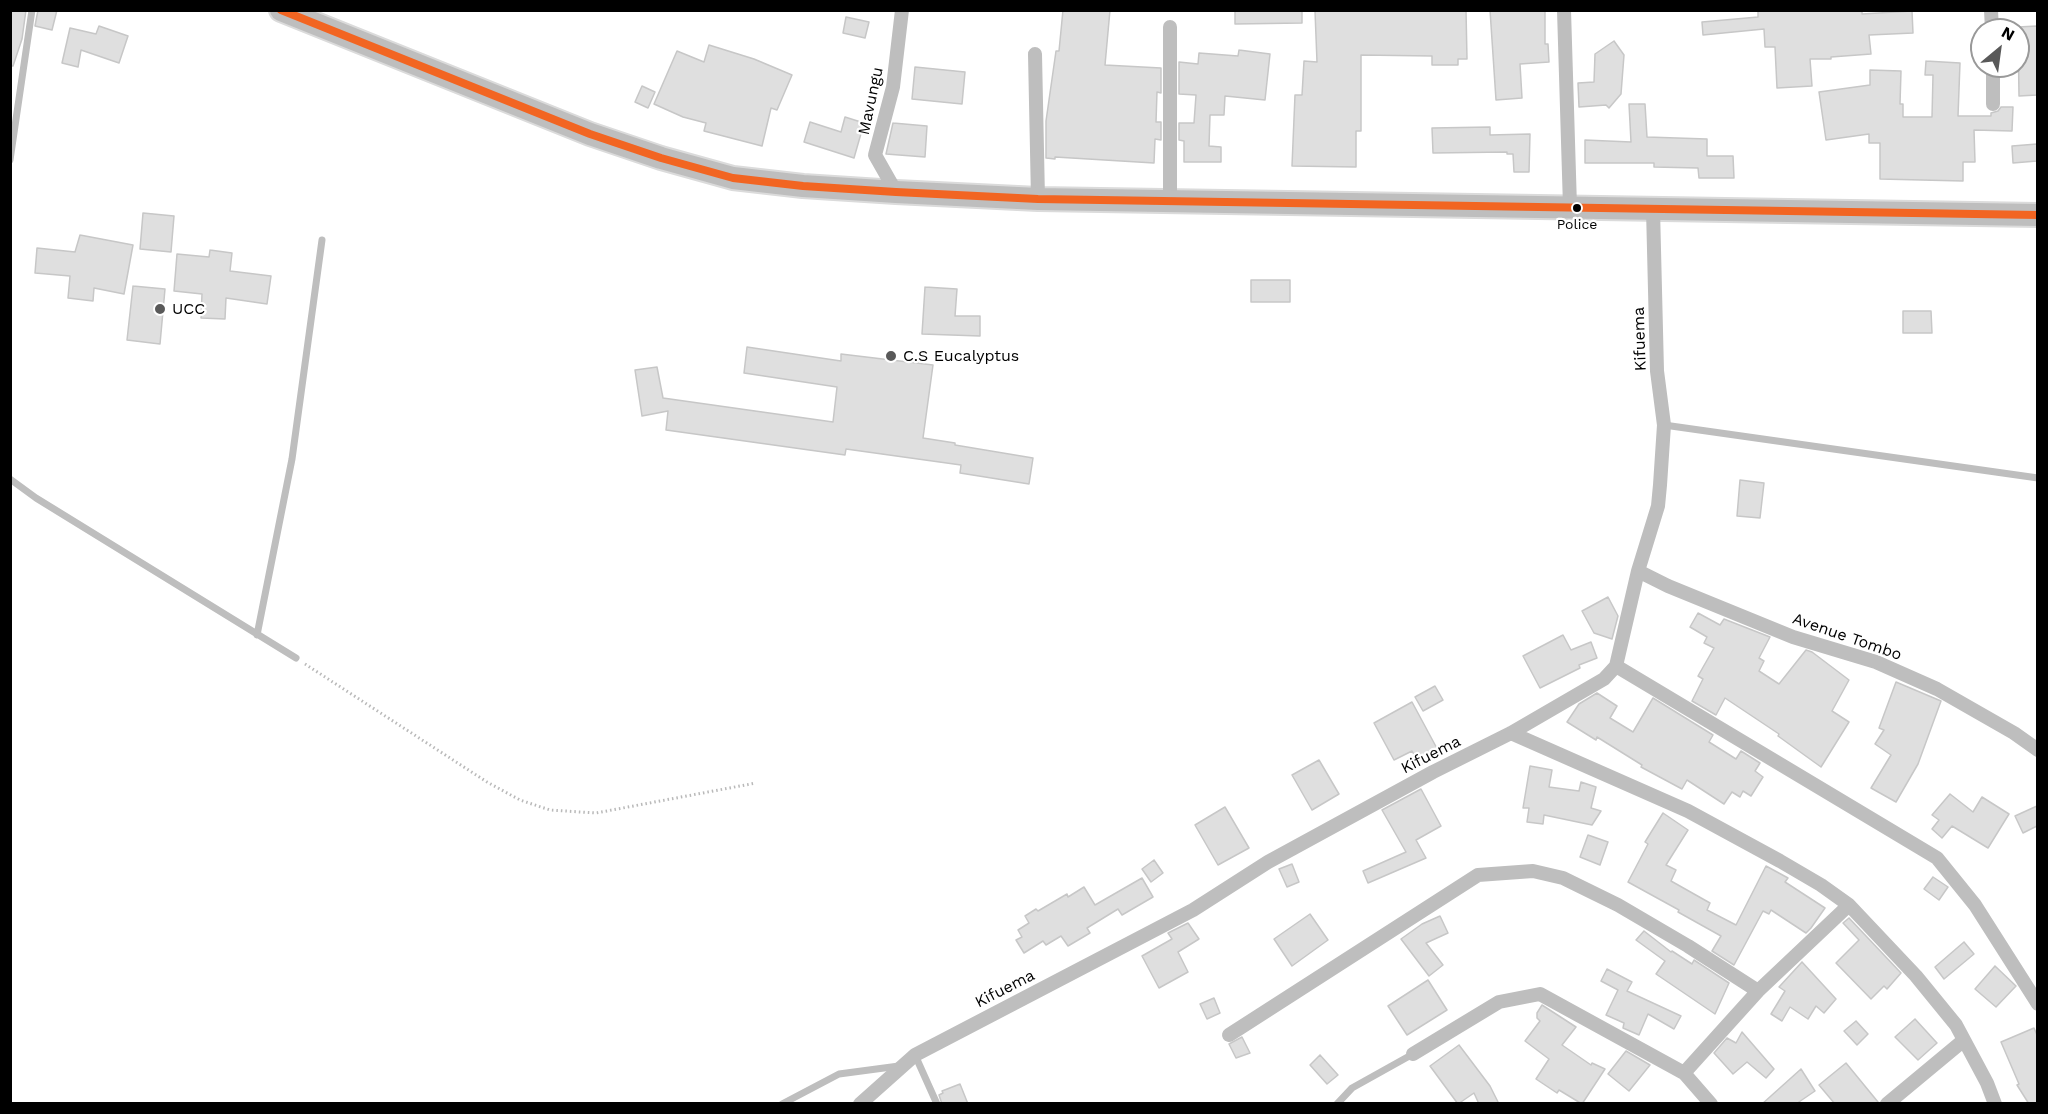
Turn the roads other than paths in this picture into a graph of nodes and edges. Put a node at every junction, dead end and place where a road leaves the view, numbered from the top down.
1 (32, 10) edge
2 (902, 10) edge
3 (1564, 10) edge
4 (290, 12) edge
5 (1170, 27) dead end
6 (1035, 54) dead end
7 (1993, 78) edge
8 (1993, 104) dead end
9 (10, 160) edge
10 (896, 192) junction
11 (1038, 199) junction
12 (1170, 202) junction
13 (1570, 207) junction
14 (1653, 209) junction
15 (2037, 215) edge
16 (322, 240) dead end
17 (1665, 425) junction
18 (2037, 478) edge
19 (10, 480) edge
20 (1638, 571) junction
21 (257, 635) junction
22 (296, 658) road end
23 (1616, 666) junction
24 (1511, 733) junction
25 (2037, 750) edge
26 (1849, 905) junction
27 (1758, 992) junction
28 (2037, 1004) edge
29 (1229, 1035) dead end
30 (1964, 1040) junction
31 (1413, 1054) joint
32 (915, 1055) junction
33 (902, 1066) junction
34 (1684, 1073) junction
35 (782, 1104) edge
36 (860, 1104) edge
37 (937, 1104) edge
38 (1337, 1104) edge
39 (1711, 1104) edge
40 (1887, 1104) edge
41 (1995, 1104) edge

1 - 9 lane
2 - 10 street, Mavungu
3 - 13 street
4 - 10 highway
5 - 12 street
6 - 11 street
7 - 8 street
10 - 11 highway
11 - 12 highway
12 - 13 highway
13 - 14 highway
14 - 15 highway
14 - 17 street, Kifuema
16 - 21 lane
17 - 18 lane
17 - 20 street, Kifuema
19 - 21 lane
20 - 23 street, Kifuema
20 - 25 street, Avenue Tombo
21 - 22 lane
23 - 24 street, Kifuema
23 - 28 street
24 - 26 street
24 - 32 street, Kifuema
26 - 27 street
26 - 30 street
27 - 29 street
27 - 34 street
30 - 40 street
30 - 41 street
31 - 34 street
31 - 38 lane
32 - 33 street, Kifuema
32 - 37 lane
33 - 35 lane
33 - 36 street, Kifuema
34 - 39 street

